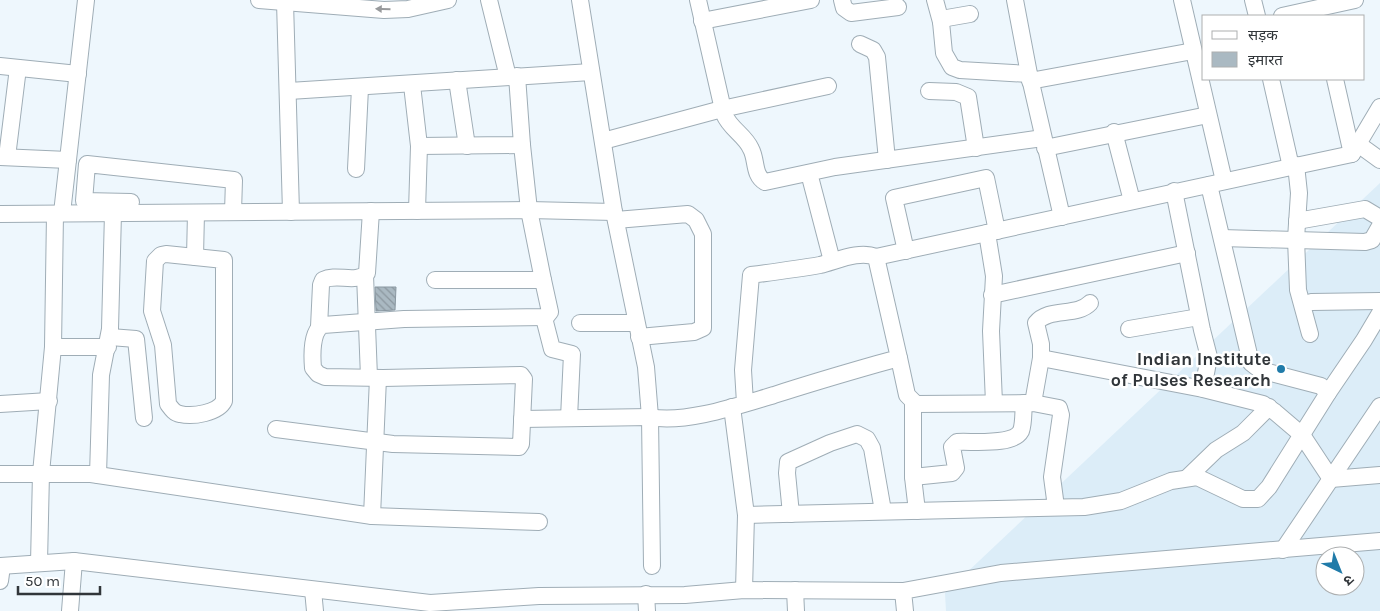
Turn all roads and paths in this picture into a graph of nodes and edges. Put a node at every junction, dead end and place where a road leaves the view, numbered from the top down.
1 (86, 0) edge
2 (259, 0) edge
3 (448, 0) edge
4 (489, 0) edge
5 (580, 0) edge
6 (698, 0) edge
7 (811, 0) edge
8 (842, 0) edge
9 (935, 0) edge
10 (1015, 0) edge
11 (1182, 0) edge
12 (1253, 0) edge
13 (1355, 0) edge
14 (285, 2) junction
15 (407, 5) edge
16 (898, 7) dead end
17 (1321, 12) edge
18 (970, 14) dead end
19 (1257, 15) edge
20 (1292, 15) edge
21 (702, 21) junction
22 (941, 22) junction
23 (860, 44) dead end
24 (1193, 50) junction
25 (0, 66) edge
26 (18, 68) junction
27 (591, 72) junction
28 (78, 74) junction
29 (512, 77) junction
30 (1029, 77) junction
31 (457, 80) junction
32 (1271, 80) edge
33 (1336, 80) edge
34 (412, 85) junction
35 (828, 86) dead end
36 (360, 88) junction
37 (289, 91) junction
38 (929, 91) dead end
39 (1380, 107) edge
40 (722, 109) junction
41 (1208, 115) junction
42 (1114, 132) junction
43 (603, 141) junction
44 (1044, 143) junction
45 (522, 145) junction
46 (419, 146) junction
47 (467, 146) junction
48 (976, 148) junction
49 (1355, 149) junction
50 (3, 157) edge
51 (68, 160) junction
52 (887, 160) junction
53 (1380, 160) edge
54 (1294, 166) junction
55 (356, 168) dead end
56 (809, 173) junction
57 (1216, 183) junction
58 (1174, 191) junction
59 (1132, 201) junction
60 (161, 208) junction
61 (233, 209) junction
62 (529, 210) junction
63 (371, 211) junction
64 (417, 211) junction
65 (291, 212) junction
66 (114, 213) junction
67 (196, 213) junction
68 (0, 214) edge
69 (58, 214) junction
70 (615, 216) junction
71 (1062, 217) junction
72 (1380, 218) edge
73 (1297, 221) junction
74 (1380, 226) edge
75 (992, 232) junction
76 (1222, 238) junction
77 (1296, 239) junction
78 (906, 251) junction
79 (1187, 253) junction
80 (195, 257) junction
81 (876, 257) junction
82 (832, 262) junction
83 (365, 275) junction
84 (435, 280) dead end
85 (543, 280) junction
86 (992, 295) junction
87 (1380, 301) edge
88 (1311, 302) dead end
89 (1090, 303) dead end
90 (1380, 313) edge
91 (1199, 317) junction
92 (544, 318) junction
93 (368, 322) junction
94 (580, 323) dead end
95 (319, 327) junction
96 (1130, 329) dead end
97 (637, 330) junction
98 (1310, 334) dead end
99 (108, 342) junction
100 (53, 346) junction
101 (899, 358) junction
102 (1040, 358) junction
103 (373, 378) junction
104 (1204, 389) junction
105 (1328, 392) junction
106 (49, 401) junction
107 (913, 402) junction
108 (994, 403) junction
109 (1028, 403) junction
110 (0, 404) edge
111 (739, 405) junction
112 (1380, 406) edge
113 (1269, 408) junction
114 (144, 418) dead end
115 (569, 418) junction
116 (650, 418) junction
117 (522, 419) junction
118 (276, 429) dead end
119 (1302, 435) junction
120 (375, 442) junction
121 (41, 472) junction
122 (0, 474) edge
123 (98, 475) junction
124 (1380, 475) edge
125 (913, 477) junction
126 (1187, 478) junction
127 (1331, 479) junction
128 (1056, 507) junction
129 (917, 511) junction
130 (883, 512) junction
131 (791, 514) junction
132 (746, 515) junction
133 (372, 516) junction
134 (539, 522) dead end
135 (1380, 541) edge
136 (1283, 550) junction
137 (74, 561) junction
138 (39, 564) junction
139 (652, 566) dead end
140 (1, 571) edge
141 (313, 590) junction
142 (744, 590) junction
143 (795, 590) junction
144 (903, 591) junction
145 (646, 594) junction
146 (498, 605) edge
147 (430, 607) edge
148 (70, 611) edge
149 (314, 611) edge
150 (647, 611) edge
151 (796, 611) edge
152 (905, 611) edge

1 - 28 street
2 - 14 street
3 - 15 street
4 - 29 street
5 - 27 street
6 - 21 street
7 - 21 street
8 - 16 street
9 - 22 street
10 - 30 street
11 - 24 street
12 - 19 street
13 - 17 street
15 -> 14 street
14 - 37 street
17 - 20 street
18 - 22 street
21 - 40 street
22 - 30 street
23 - 52 street
24 - 30 street
24 - 41 street
25 - 26 street
26 - 28 street
26 - 50 street
27 - 29 street
27 - 43 street
28 - 51 street
29 - 31 street
29 - 45 street
30 - 44 street
31 - 34 street
31 - 47 street
32 - 54 street
33 - 49 street
34 - 36 street
34 - 46 street
35 - 40 street
36 - 37 street
36 - 55 street
37 - 65 street
38 - 48 street
39 - 49 street
40 - 43 street
40 - 56 street
41 - 42 street
41 - 57 street
42 - 44 street
42 - 59 street
43 - 70 street
44 - 48 street
44 - 71 street
45 - 47 street
45 - 62 street
46 - 47 street
46 - 64 street
48 - 52 street
49 - 53 street
49 - 54 street
50 - 51 street
51 - 69 street
52 - 56 street
54 - 57 street
54 - 73 street
56 - 82 street
57 - 58 street
57 - 76 street
58 - 59 street
58 - 79 street
59 - 71 street
60 - 61 street
60 - 61 street
60 - 66 street
60 - 67 street
61 - 65 street
61 - 67 street
62 - 64 street
62 - 70 street
62 - 85 street
63 - 64 street
63 - 65 street
63 - 83 street
66 - 69 street
66 - 99 street
67 - 80 street
68 - 69 street
69 - 100 street
70 - 97 street
70 - 97 street
71 - 75 street
72 - 73 street
73 - 77 street
74 - 77 street
75 - 78 street
75 - 78 street
75 - 86 street
76 - 77 street
76 - 105 street
77 - 98 street
78 - 81 street
79 - 86 street
79 - 91 street
80 - 80 street
81 - 82 street
81 - 101 street
82 - 111 street
83 - 93 street
83 - 95 street
84 - 85 street
85 - 92 street
86 - 108 street
87 - 88 street
89 - 102 street
90 - 105 street
91 - 96 street
91 - 104 street
92 - 93 street
92 - 115 street
93 - 95 street
93 - 103 street
94 - 97 street
95 - 103 street
97 - 116 street
99 - 100 street
99 - 114 street
99 - 123 street
100 - 106 street
101 - 107 street
101 - 111 street
102 - 104 street
102 - 109 street
103 - 117 street
103 - 120 street
104 - 113 street
105 - 119 street
106 - 110 street
106 - 121 street
107 - 108 street
107 - 125 street
108 - 109 street
109 - 125 street
109 - 128 street
111 - 116 street
111 - 132 street
112 - 127 street
113 - 119 street
113 - 126 street
115 - 116 street
115 - 117 street
116 - 139 street
117 - 120 street
118 - 120 street
119 - 126 street
119 - 127 street
120 - 133 street
121 - 122 street
121 - 123 street
121 - 138 street
123 - 133 street
124 - 127 street
125 - 129 street
126 - 128 street
127 - 136 street
128 - 129 street
129 - 130 street
130 - 131 street
130 - 131 street
131 - 132 street
132 - 142 street
133 - 134 street
135 - 136 street
136 - 144 street
137 - 138 street
137 - 141 street
137 - 148 street
138 - 140 street
141 - 147 street
141 - 149 street
142 - 143 street
142 - 145 street
143 - 144 street
143 - 151 street
144 - 152 street
145 - 146 street
145 - 150 street
146 - 147 street

